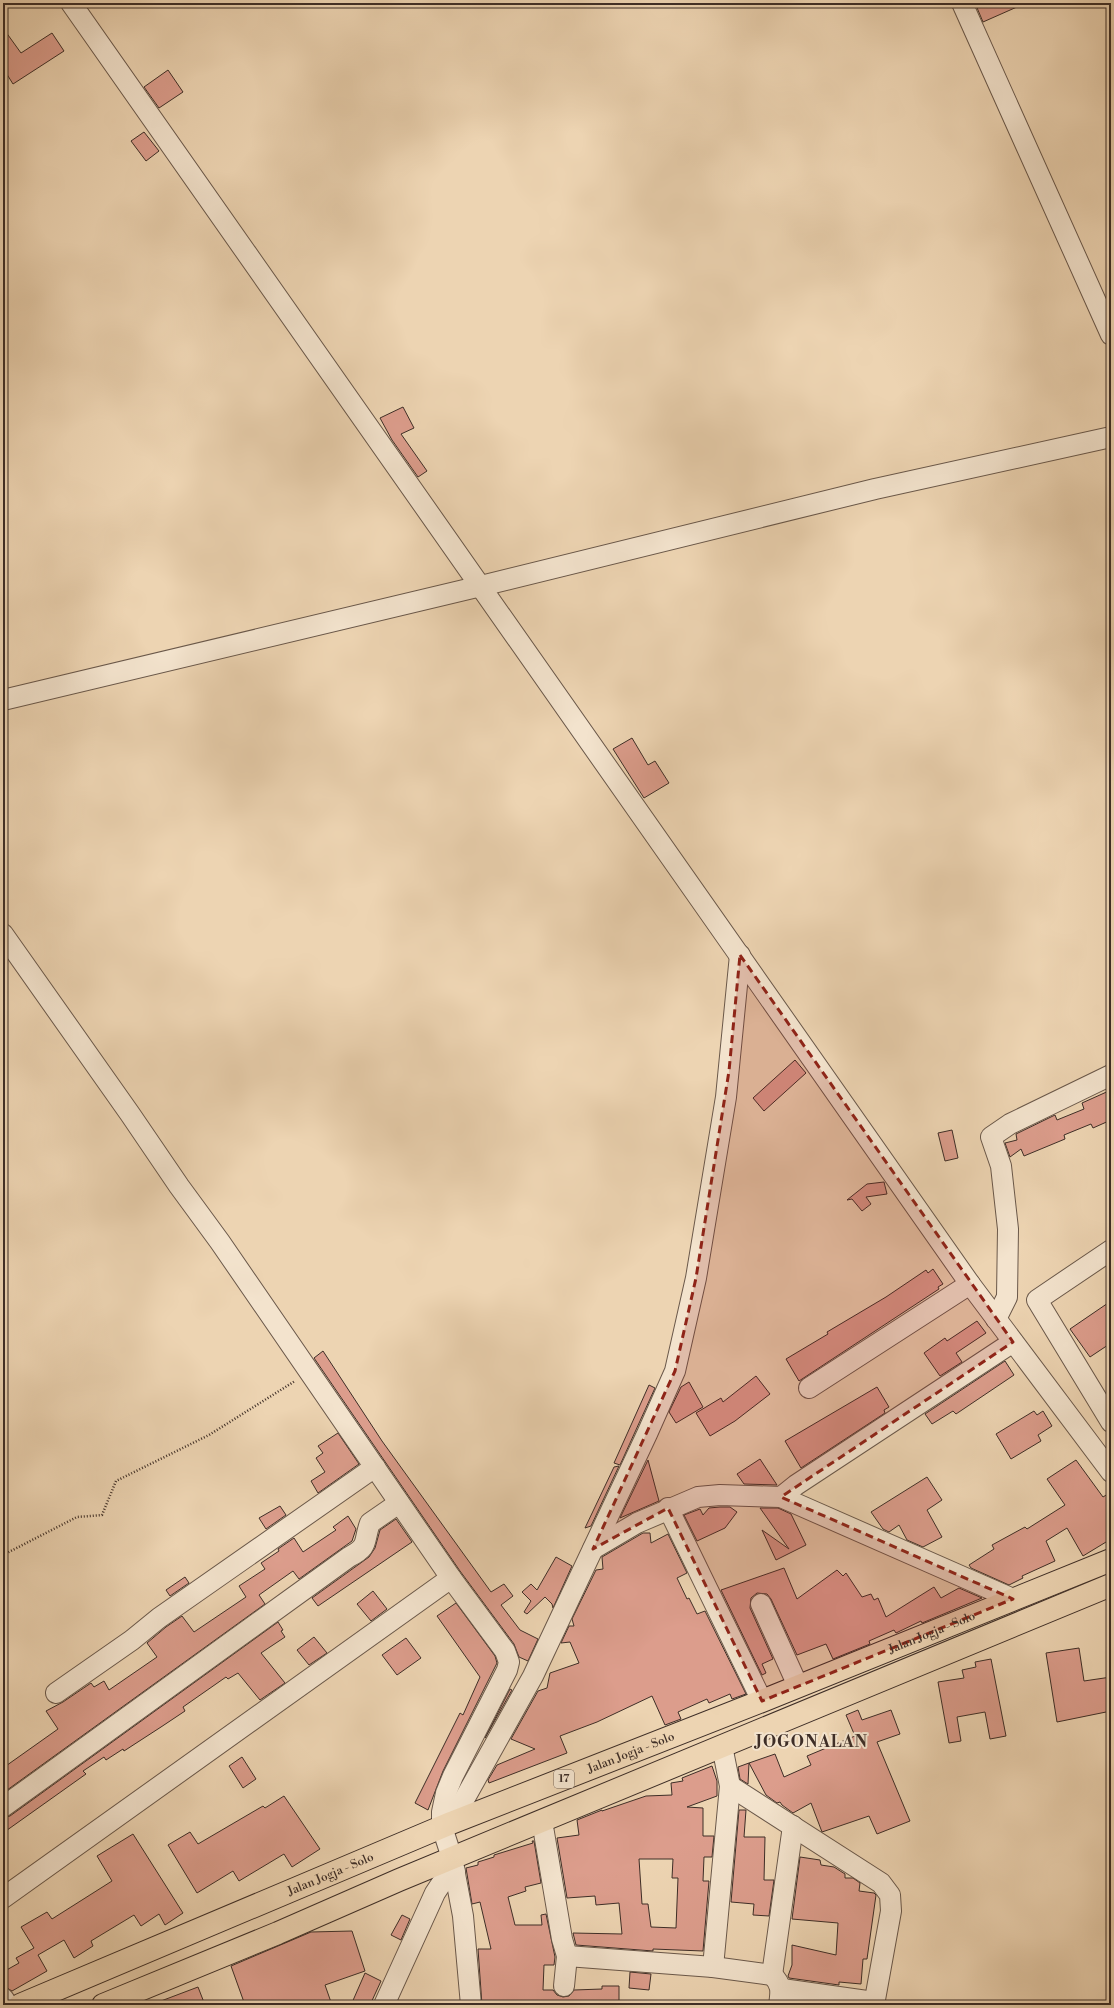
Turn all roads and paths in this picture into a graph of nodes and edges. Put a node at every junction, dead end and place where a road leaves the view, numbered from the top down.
1 (71, 3) edge
2 (962, 3) edge
3 (1111, 334) edge
4 (1111, 437) edge
5 (481, 586) junction
6 (3, 700) edge
7 (3, 934) edge
8 (740, 955) junction
9 (1111, 1075) edge
10 (1111, 1250) edge
11 (970, 1284) junction
12 (996, 1319) junction
13 (1014, 1342) junction
14 (309, 1372) junction
15 (809, 1388) dead end
16 (1111, 1422) edge
17 (375, 1467) junction
18 (1111, 1472) edge
19 (781, 1497) junction
20 (399, 1503) junction
21 (668, 1508) junction
22 (593, 1549) junction
23 (3, 1555) edge
24 (1111, 1560) edge
25 (452, 1578) junction
26 (1111, 1585) edge
27 (1013, 1599) junction
28 (761, 1604) dead end
29 (509, 1662) junction
30 (533, 1676) junction
31 (798, 1686) junction
32 (56, 1693) dead end
33 (762, 1701) junction
34 (722, 1746) junction
35 (730, 1786) junction
36 (3, 1807) edge
37 (542, 1821) junction
38 (447, 1825) junction
39 (793, 1826) junction
40 (454, 1865) junction
41 (3, 1898) edge
42 (567, 1956) junction
43 (713, 1967) junction
44 (564, 1986) dead end
45 (778, 1990) edge
46 (3, 1998) edge
47 (874, 2004) edge
48 (8, 2005) edge
49 (20, 2005) edge
50 (104, 2005) edge
51 (384, 2005) edge
52 (471, 2005) edge

1 - 5 street
2 - 3 street
4 - 5 street
5 - 6 street
5 - 8 street
7 - 14 street
8 - 11 street
8 - 22 street
9 - 12 street
10 - 16 street
11 - 12 street
11 - 15 street
12 - 13 street
13 - 18 street
13 - 19 street
14 - 17 street
14 - 23 path
17 - 20 street
17 - 32 street
19 - 21 street
19 - 27 street
20 - 25 street
20 - 36 street
21 - 22 street
21 - 33 street
22 - 30 street
24 - 27 highway, Jalan Jogja - Solo / 17
25 - 29 street
25 - 41 street
26 - 34 highway, Jalan Jogja - Solo
27 - 31 highway, Jalan Jogja - Solo / 17
28 - 31 street
29 - 30 street
29 - 38 street
30 - 38 street
31 - 33 highway, Jalan Jogja - Solo / 17
33 - 38 highway, Jalan Jogja - Solo / 17
34 - 35 street
34 - 37 highway, Jalan Jogja - Solo
35 - 39 street
35 - 43 street
37 - 40 highway, Jalan Jogja - Solo
37 - 42 street
38 - 40 street
38 - 49 highway, Jalan Jogja - Solo / 17
39 - 45 street
39 - 47 street
40 - 50 highway, Jalan Jogja - Solo
40 - 51 street
40 - 52 street
42 - 43 street
42 - 44 street
43 - 45 street
45 - 47 street
46 - 48 street

